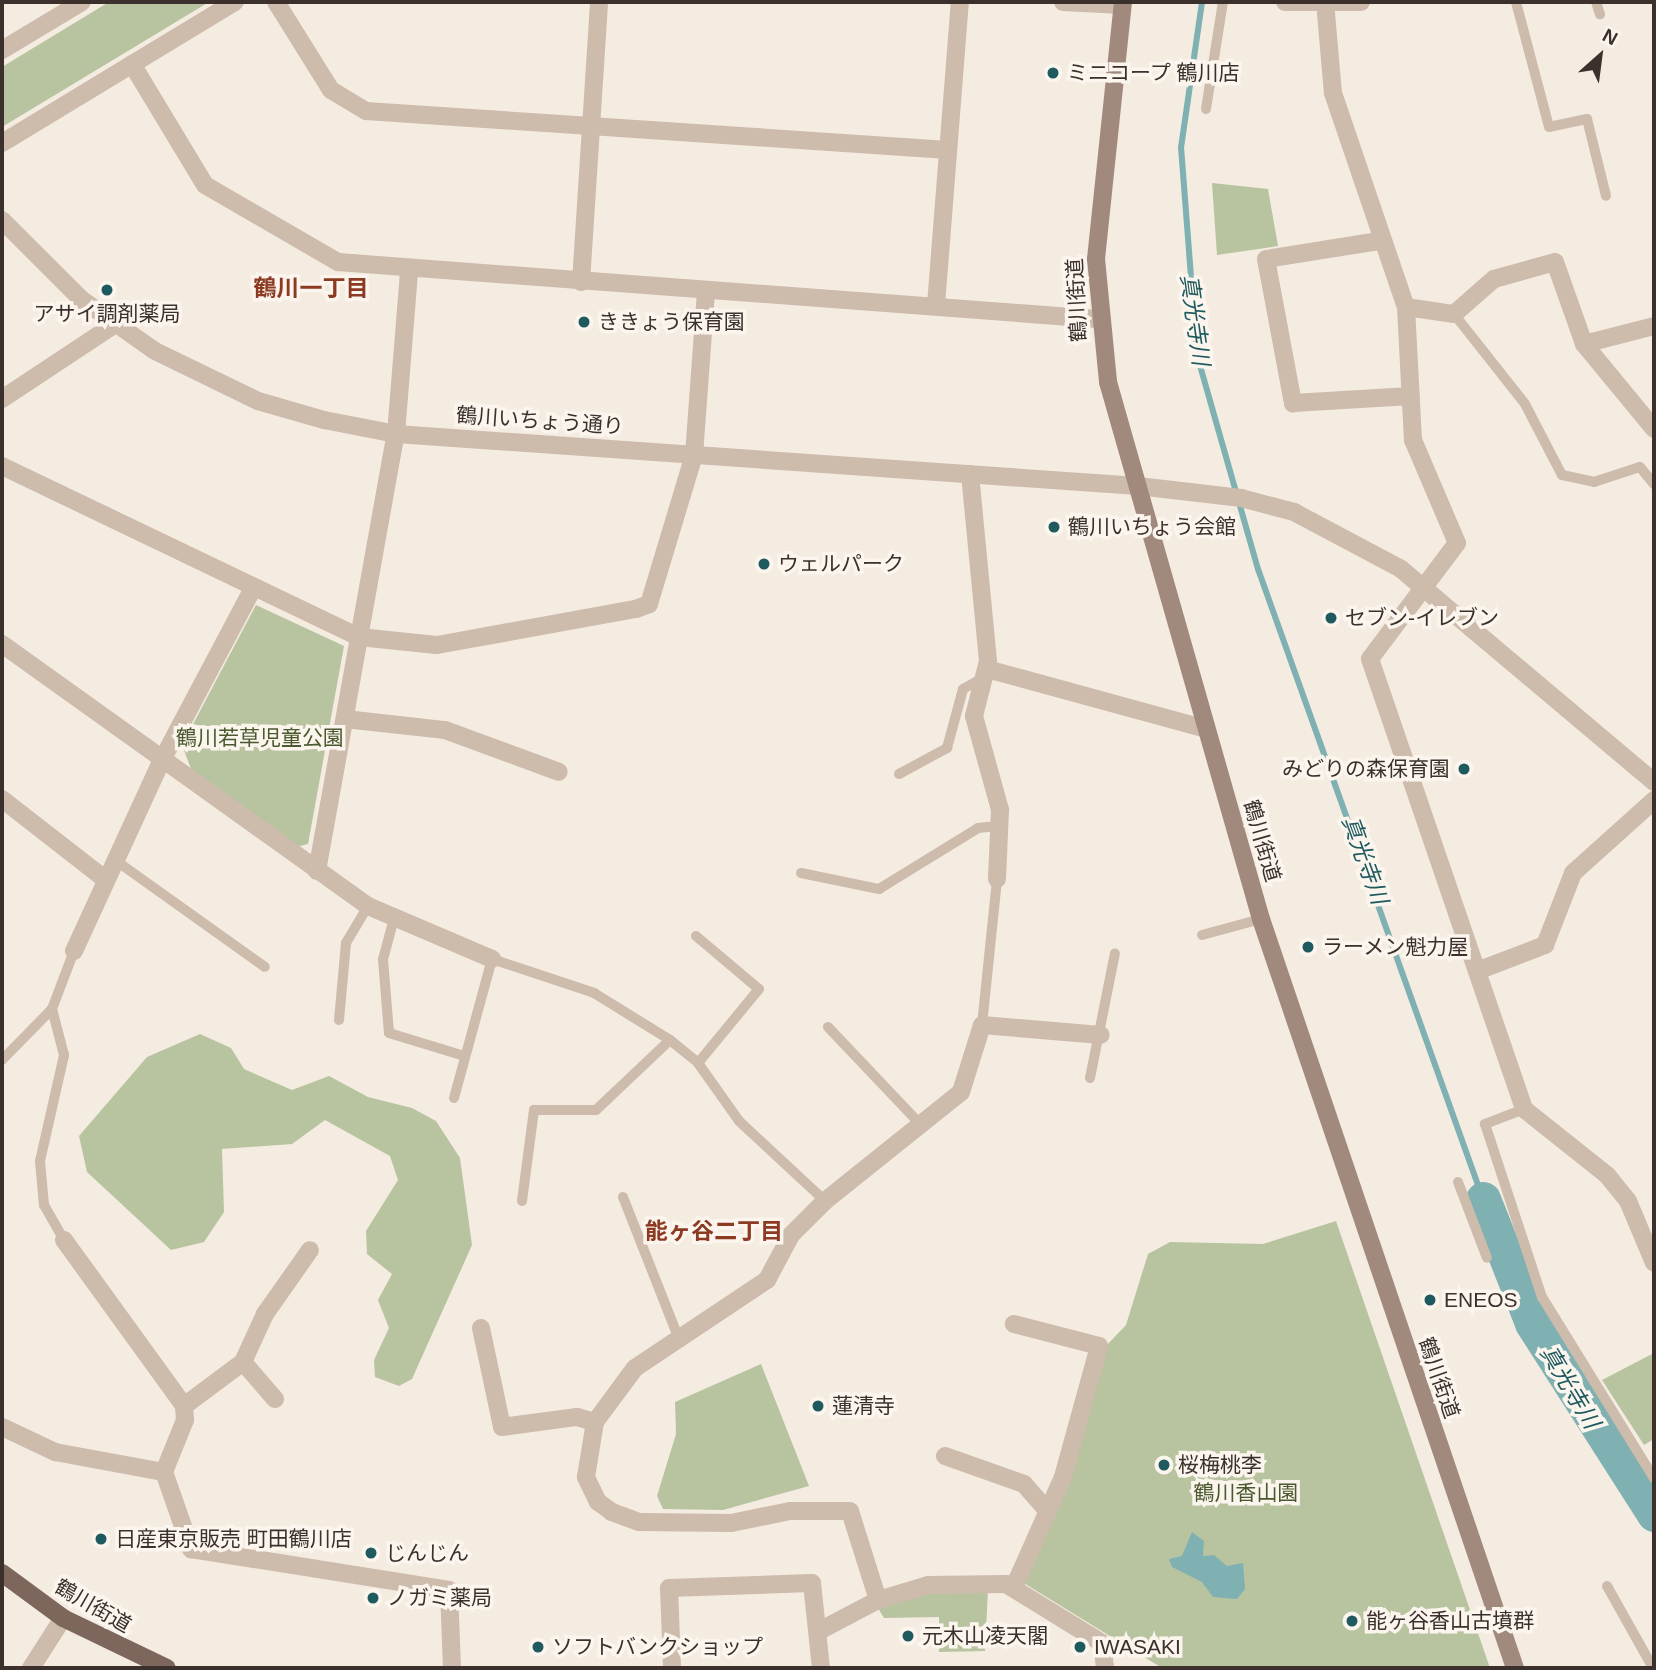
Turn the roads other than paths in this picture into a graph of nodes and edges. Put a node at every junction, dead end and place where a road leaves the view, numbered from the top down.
1 (82, 2) edge
2 (235, 2) edge
3 (276, 2) edge
4 (599, 2) edge
5 (960, 2) edge
6 (1063, 2) edge
7 (1223, 2) edge
8 (1285, 2) edge
9 (1361, 2) edge
10 (1516, 2) edge
11 (1597, 2) edge
12 (1122, 3) edge
13 (1325, 4) edge
14 (63, 7) edge
15 (1600, 14) dead end
16 (2, 50) edge
17 (132, 64) junction
18 (1206, 109) dead end
19 (592, 125) junction
20 (2, 143) edge
21 (948, 150) junction
22 (1606, 196) dead end
23 (2, 220) edge
24 (1379, 241) junction
25 (409, 271) junction
26 (581, 282) junction
27 (706, 291) junction
28 (936, 306) junction
29 (1406, 307) junction
30 (1454, 314) junction
31 (1097, 319) junction
32 (114, 325) junction
33 (1654, 326) edge
34 (1584, 344) junction
35 (1411, 396) junction
36 (2, 399) edge
37 (1654, 429) edge
38 (396, 434) junction
39 (694, 455) junction
40 (2, 466) edge
41 (970, 474) junction
42 (1654, 484) edge
43 (1138, 486) junction
44 (253, 588) junction
45 (1425, 588) junction
46 (359, 637) junction
47 (2, 644) edge
48 (986, 673) junction
49 (345, 719) junction
50 (1206, 729) junction
51 (161, 762) junction
52 (559, 772) dead end
53 (899, 774) dead end
54 (1654, 782) edge
55 (2, 799) edge
56 (1654, 800) edge
57 (998, 826) junction
58 (115, 860) junction
59 (317, 871) junction
60 (801, 873) dead end
61 (997, 878) joint
62 (106, 880) junction
63 (368, 906) junction
64 (1261, 919) junction
65 (393, 922) junction
66 (1202, 934) dead end
67 (696, 936) dead end
68 (74, 951) joint
69 (1115, 953) dead end
70 (492, 959) junction
71 (265, 967) dead end
72 (1477, 971) junction
73 (52, 1009) junction
74 (339, 1020) dead end
75 (982, 1025) junction
76 (828, 1027) dead end
77 (1101, 1035) junction
78 (670, 1040) junction
79 (464, 1056) junction
80 (2, 1060) edge
81 (698, 1063) junction
82 (1090, 1078) dead end
83 (454, 1098) dead end
84 (1524, 1109) junction
85 (921, 1125) junction
86 (1458, 1182) dead end
87 (622, 1197) dead end
88 (522, 1201) dead end
89 (825, 1201) junction
90 (64, 1240) joint
91 (310, 1250) dead end
92 (1487, 1258) dead end
93 (1654, 1263) edge
94 (1014, 1324) dead end
95 (481, 1328) dead end
96 (679, 1339) junction
97 (243, 1362) junction
98 (275, 1399) dead end
99 (184, 1406) junction
100 (595, 1422) junction
101 (2, 1427) edge
102 (945, 1456) dead end
103 (164, 1472) junction
104 (1654, 1478) edge
105 (1047, 1510) junction
106 (2, 1573) edge
107 (1607, 1586) dead end
108 (1014, 1587) junction
109 (878, 1600) junction
110 (63, 1618) junction
111 (819, 1631) junction
112 (148, 1665) edge
113 (31, 1668) edge
114 (167, 1668) edge
115 (452, 1668) edge
116 (672, 1668) edge
117 (821, 1668) edge
118 (1105, 1668) edge
119 (1515, 1668) edge
120 (1653, 1668) edge

1 - 14 street
2 - 17 street
3 - 19 street
4 - 19 street
5 - 21 street
6 - 12 street
7 - 18 lane
8 - 13 street
9 - 13 street
10 - 22 lane
11 - 15 lane
12 - 31 main road, 鶴川街道
13 - 24 street
14 - 16 street
17 - 20 street
17 - 25 street
19 - 21 street
19 - 26 street
21 - 28 street
23 - 32 street, 鶴川いちょう通り
24 - 29 street
24 - 35 street
25 - 26 street
25 - 38 street
26 - 27 street
27 - 28 street
27 - 39 street
28 - 31 street
29 - 30 street
29 - 35 street
30 - 34 street
30 - 42 lane
31 - 43 main road, 鶴川街道
32 - 36 street
32 - 38 street, 鶴川いちょう通り
33 - 34 street
34 - 37 street
35 - 45 street
38 - 39 street, 鶴川いちょう通り
38 - 46 street
39 - 41 street, 鶴川いちょう通り
39 - 46 street
40 - 44 street
41 - 43 street, 鶴川いちょう通り
41 - 48 street
43 - 45 street, 鶴川いちょう通り
43 - 50 main road, 鶴川街道
44 - 46 street
44 - 51 street
45 - 54 street, 鶴川いちょう通り
45 - 72 street
46 - 49 street
47 - 51 street
48 - 50 street
48 - 53 lane
48 - 57 street
49 - 52 street
49 - 59 street
50 - 64 main road, 鶴川街道
51 - 58 street
51 - 59 street
55 - 62 street
56 - 72 street
57 - 60 lane
57 - 61 street
58 - 62 street
58 - 71 lane
59 - 63 street
61 - 75 lane
62 - 68 street
63 - 65 street
63 - 74 lane
64 - 66 lane
64 - 119 main road, 鶴川街道
65 - 70 street
65 - 79 lane
67 - 81 lane
68 - 73 lane
69 - 77 lane
70 - 78 lane
70 - 79 lane
72 - 84 street
73 - 80 lane
73 - 90 lane
75 - 77 street
75 - 85 street
76 - 85 lane
77 - 82 lane
78 - 81 lane
78 - 88 lane
79 - 83 lane
81 - 89 lane
84 - 93 street
84 - 104 lane
85 - 89 street
86 - 92 lane
87 - 96 lane
89 - 96 street
90 - 99 street
91 - 97 street
94 - 105 street
95 - 100 street
96 - 100 street
97 - 98 street
97 - 99 street
99 - 103 street
100 - 109 street
101 - 103 street
102 - 105 street
103 - 115 street
105 - 108 street
106 - 110 main road, 鶴川街道
107 - 120 lane
108 - 109 street
108 - 118 street
109 - 111 street
110 - 112 main road, 鶴川街道
110 - 113 street
111 - 116 street
111 - 117 street
112 - 114 main road, 鶴川街道

